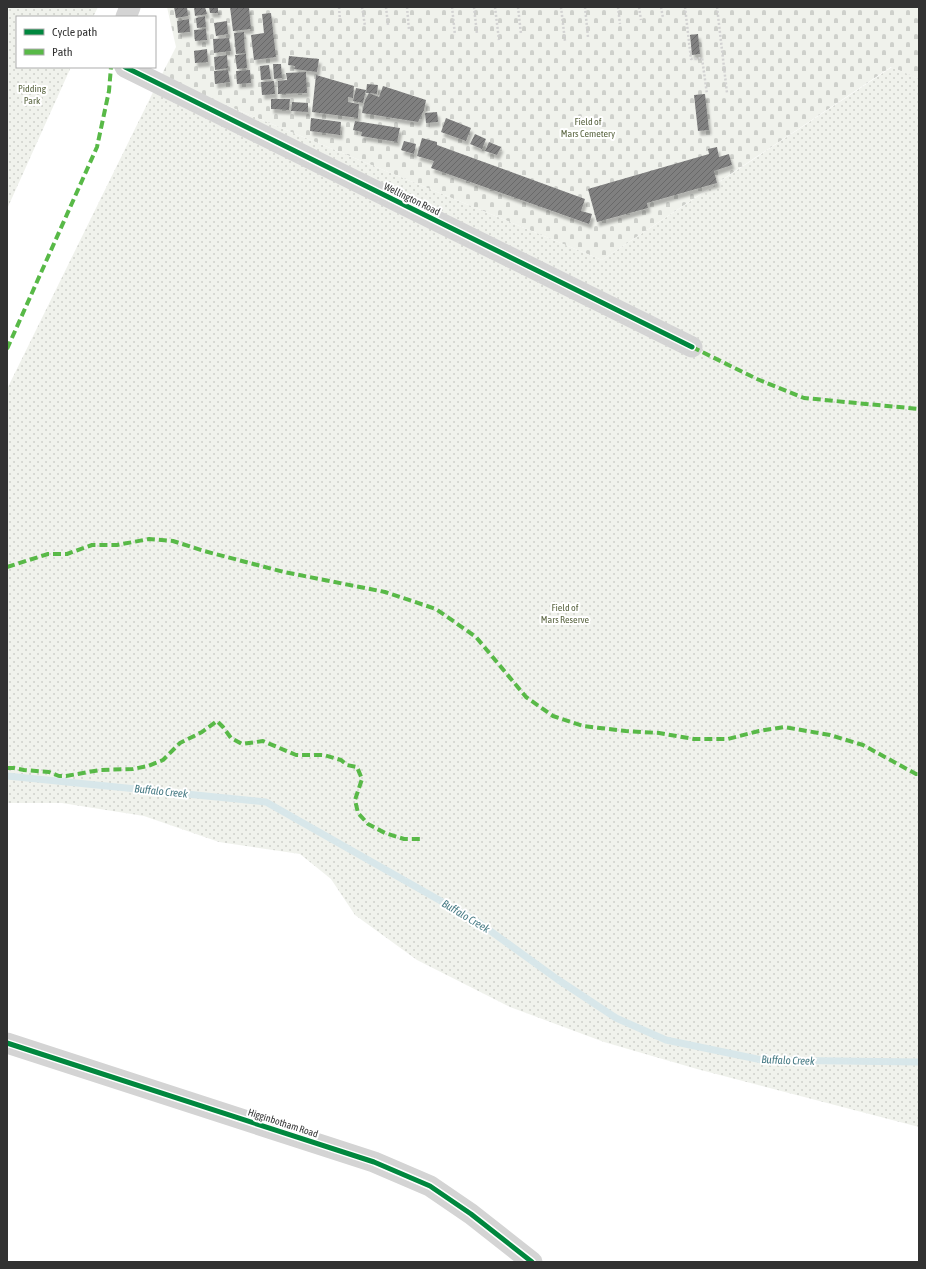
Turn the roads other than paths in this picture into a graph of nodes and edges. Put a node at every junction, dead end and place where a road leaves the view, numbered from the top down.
1 (127, 68) edge
2 (692, 347) dead end
3 (7, 1043) edge
4 (532, 1262) edge

1 - 2 street, Wellington Road
3 - 4 street, Higginbotham Road

